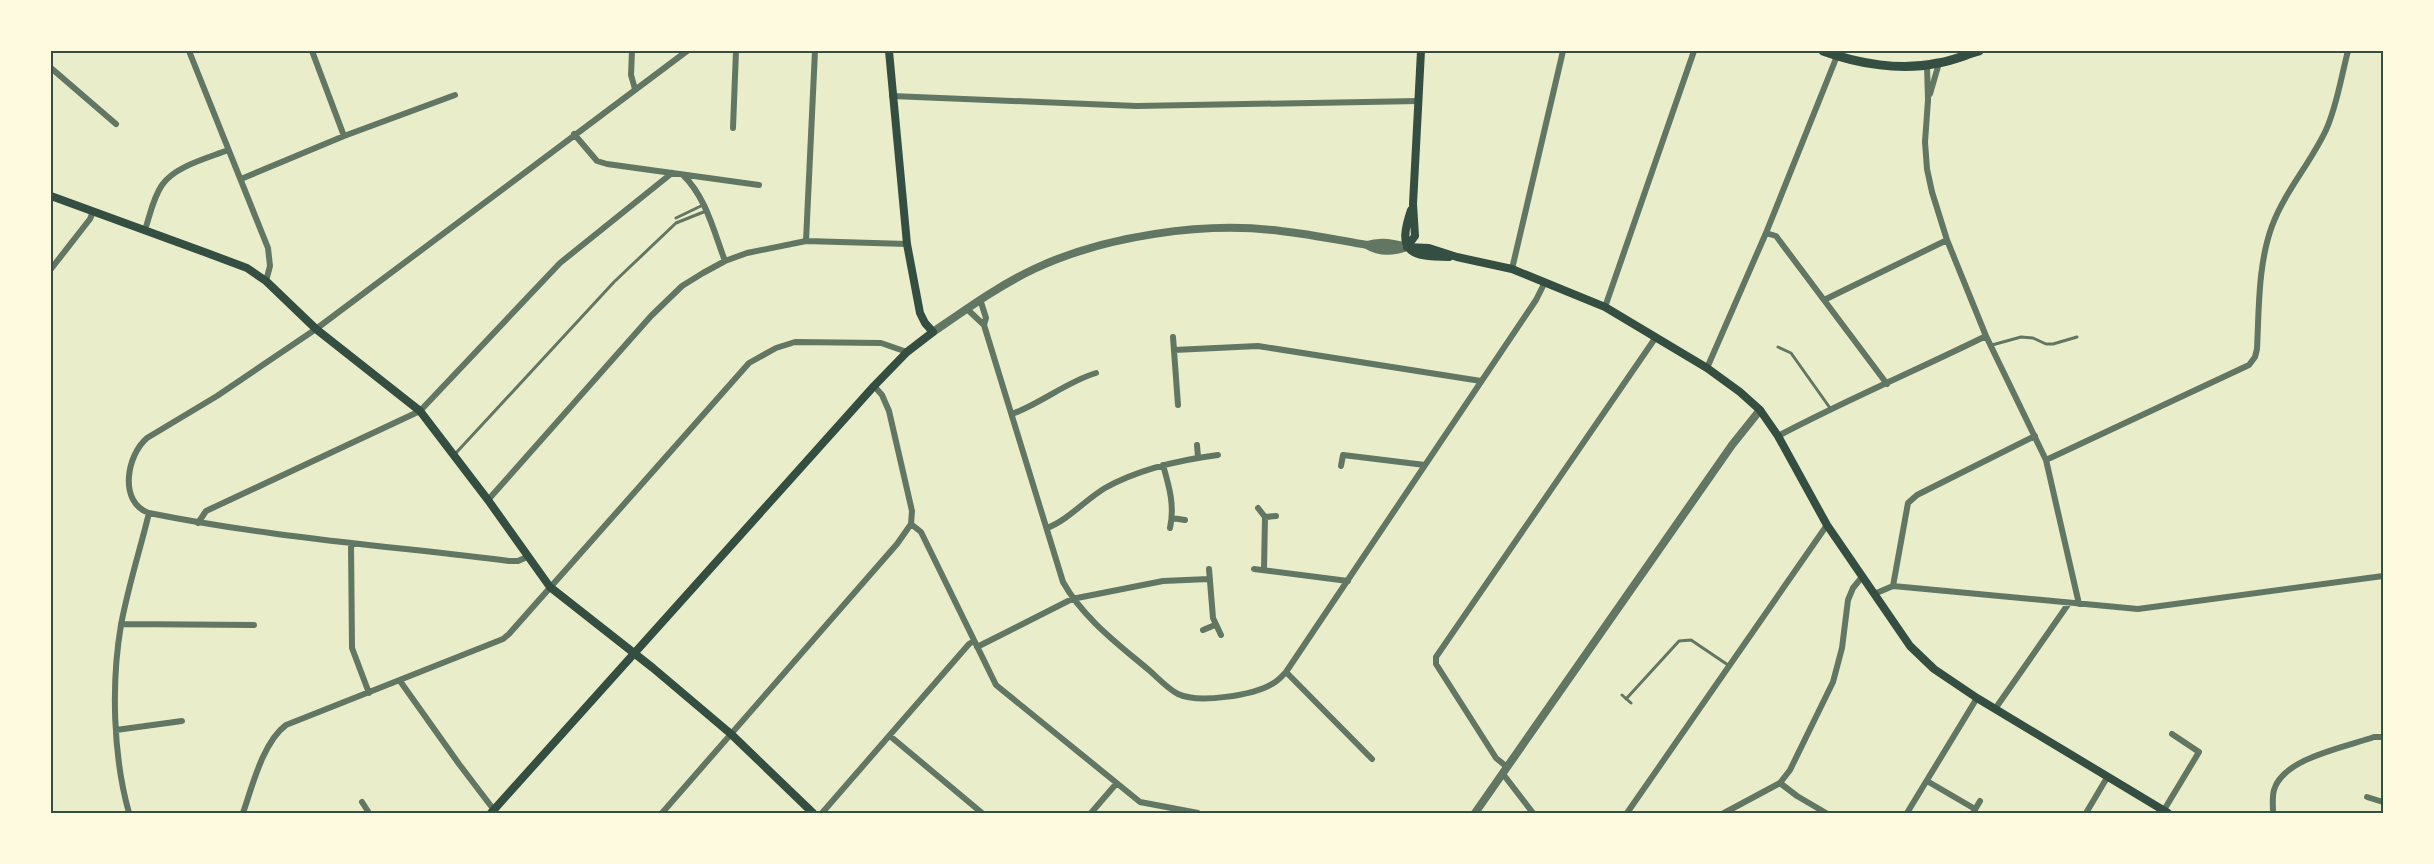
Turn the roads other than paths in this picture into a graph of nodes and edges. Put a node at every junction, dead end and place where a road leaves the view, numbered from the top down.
1 (189, 51) edge
2 (312, 51) edge
3 (632, 51) edge
4 (687, 51) edge
5 (736, 51) edge
6 (815, 51) edge
7 (889, 51) edge
8 (1421, 51) edge
9 (1563, 51) edge
10 (1694, 51) edge
11 (1823, 51) edge
12 (1979, 51) edge
13 (2348, 51) edge
14 (1837, 56) junction
15 (1939, 63) junction
16 (1927, 65) junction
17 (51, 68) edge
18 (635, 89) junction
19 (455, 95) dead end
20 (892, 96) junction
21 (1928, 100) junction
22 (1419, 101) junction
23 (116, 124) dead end
24 (733, 128) dead end
25 (574, 134) junction
26 (344, 136) junction
27 (228, 150) junction
28 (672, 174) junction
29 (682, 175) junction
30 (241, 178) junction
31 (759, 185) dead end
32 (51, 195) edge
33 (705, 208) junction
34 (93, 212) junction
35 (676, 218) dead end
36 (145, 230) junction
37 (1766, 232) junction
38 (1947, 240) junction
39 (806, 241) junction
40 (907, 244) junction
41 (1407, 247) junction
42 (724, 261) junction
43 (51, 269) edge
44 (1512, 269) junction
45 (266, 281) junction
46 (1545, 282) junction
47 (980, 299) junction
48 (1824, 300) junction
49 (1605, 307) junction
50 (967, 309) junction
51 (984, 325) junction
52 (316, 329) junction
53 (933, 332) junction
54 (1986, 336) junction
55 (1173, 337) dead end
56 (1656, 337) junction
57 (2077, 337) dead end
58 (1990, 346) junction
59 (1778, 347) dead end
60 (1174, 350) junction
61 (907, 352) junction
62 (1707, 368) junction
63 (1096, 373) dead end
64 (1481, 381) junction
65 (1887, 384) junction
66 (874, 386) junction
67 (1178, 405) dead end
68 (1831, 409) junction
69 (1760, 410) junction
70 (420, 411) junction
71 (1012, 414) junction
72 (1778, 436) junction
73 (2035, 436) junction
74 (1197, 445) dead end
75 (454, 455) junction
76 (1218, 455) dead end
77 (1198, 458) junction
78 (2046, 460) junction
79 (1163, 465) junction
80 (1425, 465) junction
81 (1341, 466) dead end
82 (488, 500) junction
83 (1258, 508) dead end
84 (149, 513) junction
85 (1276, 516) dead end
86 (1265, 517) junction
87 (1172, 518) junction
88 (1185, 520) dead end
89 (198, 523) junction
90 (910, 524) junction
91 (1827, 525) junction
92 (1047, 528) junction
93 (1170, 528) dead end
94 (351, 543) junction
95 (527, 557) junction
96 (1209, 569) dead end
97 (1254, 569) dead end
98 (1264, 569) junction
99 (2383, 576) edge
100 (1862, 578) junction
101 (1209, 579) junction
102 (1348, 581) junction
103 (1893, 586) junction
104 (550, 587) junction
105 (1874, 594) junction
106 (1072, 599) junction
107 (2069, 603) junction
108 (2079, 604) junction
109 (122, 624) junction
110 (254, 625) dead end
111 (1215, 625) junction
112 (1203, 630) dead end
113 (1221, 635) dead end
114 (976, 644) junction
115 (636, 655) junction
116 (1729, 666) junction
117 (1286, 672) junction
118 (400, 681) junction
119 (369, 693) junction
120 (1622, 696) dead end
121 (1977, 698) junction
122 (1626, 699) junction
123 (1631, 703) dead end
124 (1995, 709) junction
125 (182, 721) dead end
126 (116, 730) junction
127 (731, 734) junction
128 (2172, 734) dead end
129 (890, 736) junction
130 (2383, 737) edge
131 (1372, 759) dead end
132 (1505, 770) junction
133 (2108, 776) junction
134 (1927, 781) junction
135 (1780, 783) junction
136 (1116, 784) junction
137 (2379, 792) dead end
138 (2367, 797) dead end
139 (1980, 801) dead end
140 (2380, 801) edge
141 (362, 802) dead end
142 (1974, 811) edge
143 (493, 812) edge
144 (2166, 812) edge
145 (129, 813) edge
146 (243, 813) edge
147 (369, 813) edge
148 (662, 813) edge
149 (813, 813) edge
150 (822, 813) edge
151 (982, 813) edge
152 (1091, 813) edge
153 (1198, 813) edge
154 (1475, 813) edge
155 (1533, 813) edge
156 (1627, 813) edge
157 (1724, 813) edge
158 (1826, 813) edge
159 (1907, 813) edge
160 (2086, 813) edge
161 (2273, 813) edge

1 - 27 street
2 - 26 street
3 - 18 street
4 - 18 street
5 - 24 street
6 - 39 street
7 - 20 main road
8 - 22 main road
9 - 44 street
10 - 49 street
11 - 14 main road
12 - 15 main road
13 - 78 street
14 - 16 main road
14 - 37 street
15 - 16 main road
15 - 21 street
16 - 21 street
17 - 23 street
18 - 25 street
19 - 26 street
20 - 22 street
20 - 40 main road
21 - 38 street
22 - 41 main road
25 - 28 street
25 - 52 street
26 - 30 street
27 - 30 street
27 - 36 street
28 - 29 street
28 - 70 street
29 - 31 street
29 - 33 street
30 - 45 street
32 - 34 main road
33 - 35 lane
33 - 42 street
33 - 75 lane
34 - 36 main road
34 - 43 street
36 - 45 main road
37 - 48 street
37 - 62 street
38 - 48 street
38 - 54 street
39 - 40 street
39 - 42 street
40 - 53 main road
41 - 44 main road
41 - 47 street
42 - 82 street
44 - 46 main road
45 - 52 main road
46 - 49 main road
46 - 64 street
47 - 50 street
47 - 51 street
48 - 65 street
49 - 56 main road
50 - 51 street
50 - 53 street
51 - 71 street
52 - 70 main road
52 - 84 street
53 - 61 main road
54 - 58 street
54 - 65 street
55 - 60 street
56 - 62 main road
56 - 132 street
57 - 58 lane
58 - 73 street
59 - 68 lane
60 - 64 street
60 - 67 street
61 - 66 main road
61 - 104 street
62 - 69 main road
63 - 71 street
64 - 80 street
65 - 68 street
66 - 90 street
66 - 115 main road
68 - 72 street
69 - 72 main road
69 - 132 street
70 - 75 main road
70 - 89 street
71 - 92 street
72 - 91 main road
73 - 78 street
73 - 103 street
74 - 77 street
75 - 82 main road
76 - 77 street
77 - 79 street
78 - 108 street
79 - 87 street
79 - 92 street
80 - 81 street
80 - 102 street
82 - 95 main road
83 - 86 street
84 - 89 street
84 - 109 street
85 - 86 street
86 - 98 street
87 - 88 street
87 - 93 street
89 - 94 street
90 - 114 street
90 - 127 street
91 - 100 main road
91 - 116 street
92 - 106 street
94 - 95 street
94 - 119 street
95 - 104 main road
96 - 101 street
97 - 98 street
98 - 102 street
99 - 108 street
100 - 105 main road
100 - 135 street
101 - 106 street
101 - 111 street
102 - 117 street
103 - 105 street
103 - 107 street
104 - 115 main road
104 - 118 street
105 - 121 main road
106 - 114 street
106 - 117 street
107 - 108 street
107 - 124 street
109 - 110 street
109 - 126 street
111 - 112 street
111 - 113 street
114 - 129 street
114 - 136 street
115 - 127 main road
115 - 143 main road
116 - 122 lane
116 - 156 street
117 - 131 street
118 - 119 street
118 - 143 street
119 - 146 street
120 - 122 lane
121 - 124 main road
121 - 134 street
122 - 123 lane
124 - 133 main road
125 - 126 street
126 - 145 street
127 - 148 street
127 - 149 main road
128 - 144 street
129 - 150 street
129 - 151 street
130 - 161 street
132 - 154 street
132 - 155 street
133 - 144 main road
133 - 160 street
134 - 142 street
134 - 159 street
135 - 157 street
135 - 158 street
136 - 152 street
136 - 153 street
137 - 140 street
138 - 140 street
139 - 142 street
141 - 147 street

